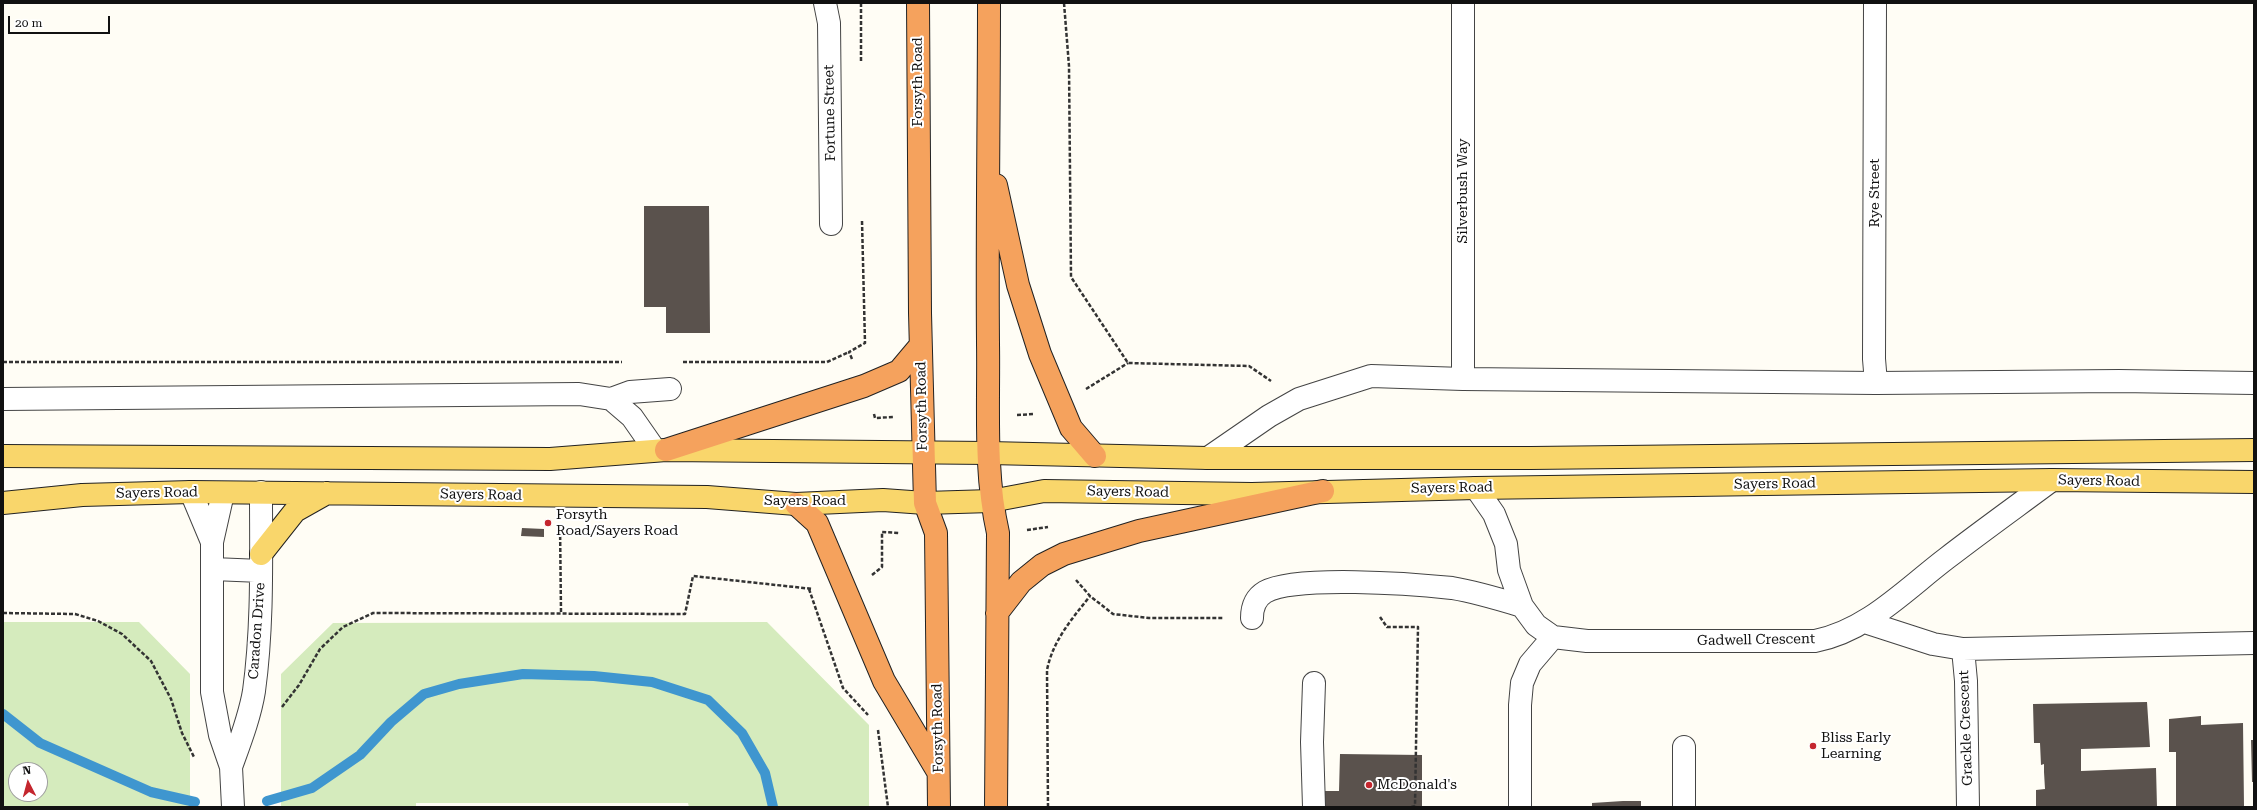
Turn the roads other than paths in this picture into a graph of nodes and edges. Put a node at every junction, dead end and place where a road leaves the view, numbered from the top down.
1 (826, 3) edge
2 (918, 3) edge
3 (988, 3) edge
4 (1463, 3) edge
5 (1875, 3) edge
6 (988, 144) junction
7 (831, 224) dead end
8 (920, 346) junction
9 (1463, 379) junction
10 (1876, 383) junction
11 (2254, 383) edge
12 (670, 389) dead end
13 (3, 399) edge
14 (611, 400) junction
15 (660, 450) junction
16 (2254, 450) edge
17 (923, 452) junction
18 (989, 453) junction
19 (3, 456) edge
20 (1095, 456) junction
21 (244, 458) junction
22 (1208, 458) junction
23 (2052, 480) junction
24 (2254, 482) edge
25 (1476, 488) junction
26 (1323, 491) junction
27 (191, 492) junction
28 (261, 492) junction
29 (224, 493) junction
30 (328, 493) junction
31 (991, 501) junction
32 (3, 503) edge
33 (925, 503) junction
34 (796, 504) junction
35 (212, 542) junction
36 (261, 562) junction
37 (213, 570) junction
38 (1522, 606) junction
39 (997, 613) junction
40 (1252, 618) road end
41 (1865, 622) junction
42 (1553, 637) junction
43 (2254, 643) edge
44 (1963, 649) junction
45 (1314, 682) dead end
46 (1684, 747) dead end
47 (231, 767) junction
48 (938, 771) junction
49 (233, 807) edge
50 (938, 807) edge
51 (996, 807) edge
52 (1314, 807) edge
53 (1520, 807) edge
54 (1684, 807) edge
55 (1968, 807) edge

1 - 7 street, Fortune Street
2 - 8 highway, Forsyth Road
3 - 6 highway
4 - 9 street, Silverbush Way
5 - 10 street, Rye Street
6 - 18 highway
6 - 20 highway
8 - 15 highway
8 - 17 highway, Forsyth Road
9 - 10 street
9 - 22 street
10 - 11 street
12 - 14 street
13 - 14 street
14 - 15 street
15 - 17 main road, Sayers Road
15 - 21 main road, Sayers Road
16 - 22 main road, Sayers Road
17 - 18 main road, Sayers Road
17 - 33 highway, Forsyth Road
18 - 20 main road, Sayers Road
18 - 31 highway
19 - 21 main road, Sayers Road
20 - 22 main road, Sayers Road
21 - 28 main road
21 - 29 main road
23 - 24 main road, Sayers Road
23 - 25 main road, Sayers Road
23 - 41 street, Gadwell Crescent
25 - 26 main road, Sayers Road
25 - 38 street, Gadwell Crescent
26 - 31 main road, Sayers Road
26 - 39 highway
27 - 29 main road, Sayers Road
27 - 32 main road, Sayers Road
27 - 35 street, Caradon Drive
28 - 29 main road, Sayers Road
28 - 30 main road, Sayers Road
28 - 36 street, Caradon Drive
29 - 35 street, Caradon Drive
30 - 34 main road, Sayers Road
30 - 36 main road
31 - 33 main road, Sayers Road
31 - 39 highway
33 - 34 main road, Sayers Road
33 - 48 highway, Forsyth Road
34 - 48 highway
35 - 37 street, Caradon Drive
36 - 37 street
36 - 47 street, Caradon Drive
37 - 47 street, Caradon Drive
38 - 40 street
38 - 42 street, Gadwell Crescent
39 - 51 highway
41 - 42 street, Gadwell Crescent
41 - 44 street
42 - 53 street
43 - 44 street
44 - 55 street, Grackle Crescent
45 - 52 street
46 - 54 street
47 - 49 street, Caradon Drive
48 - 50 highway, Forsyth Road

